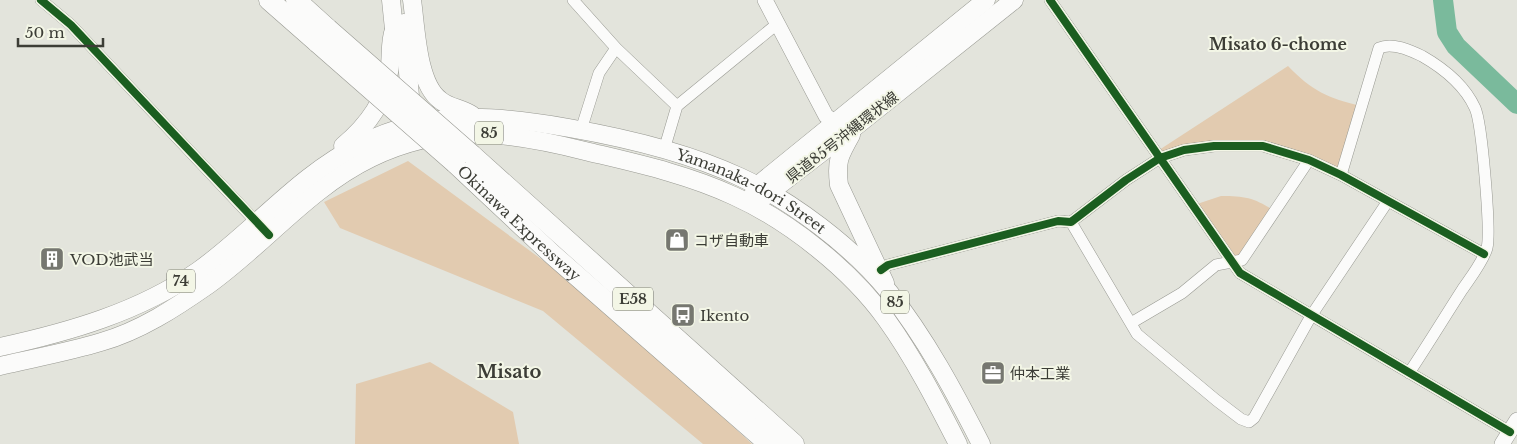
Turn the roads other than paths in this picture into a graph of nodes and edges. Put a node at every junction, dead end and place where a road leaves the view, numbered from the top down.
1 (41, 0) edge
2 (269, 0) edge
3 (296, 0) edge
4 (391, 0) edge
5 (404, 0) edge
6 (412, 0) edge
7 (765, 0) edge
8 (986, 0) edge
9 (1014, 0) edge
10 (1050, 0) edge
11 (579, 2) edge
12 (777, 24) junction
13 (394, 30) junction
14 (323, 36) junction
15 (616, 48) junction
16 (677, 106) junction
17 (474, 116) junction
18 (837, 123) junction
19 (409, 125) junction
20 (856, 126) junction
21 (581, 130) junction
22 (413, 143) junction
23 (664, 150) junction
24 (1160, 158) junction
25 (332, 159) junction
26 (463, 159) junction
27 (1309, 160) junction
28 (1341, 176) junction
29 (763, 190) junction
30 (1388, 201) junction
31 (750, 204) junction
32 (256, 222) junction
33 (1071, 222) junction
34 (269, 235) junction
35 (1484, 254) junction
36 (1235, 263) junction
37 (881, 270) junction
38 (889, 292) junction
39 (1311, 316) junction
40 (1131, 323) junction
41 (0, 347) edge
42 (0, 366) edge
43 (1409, 373) junction
44 (1510, 432) edge
45 (769, 444) edge
46 (794, 444) edge
47 (958, 444) edge
48 (981, 444) edge

1 - 32 street
2 - 14 highway, Okinawa Expressway / E58
3 - 14 highway, Okinawa Expressway / E58
4 - 13 main road
5 - 19 main road
6 - 17 main road
7 - 12 street
8 - 18 main road, 県道85号沖縄環状線
9 - 20 main road, 県道85号沖縄環状線
10 - 24 street
11 - 15 street
12 - 16 street
12 - 18 street
13 - 19 main road
13 - 25 main road
14 - 26 highway, Okinawa Expressway / E58, bridge
15 - 16 street
15 - 21 street
16 - 23 street
17 - 19 main road, Yamanaka-dori Street / 85
17 - 21 main road, Yamanaka-dori Street / 85
18 - 29 main road, 県道85号沖縄環状線
19 - 22 main road
19 - 25 main road, 74
20 - 29 main road, 県道85号沖縄環状線
20 - 37 main road
21 - 23 main road, Yamanaka-dori Street / 85
22 - 31 main road, Yamanaka-dori Street / 85
22 - 34 main road, 74
23 - 29 main road, Yamanaka-dori Street / 85
24 - 27 street
24 - 33 street
24 - 36 street
25 - 32 main road, 74
26 - 45 highway, Okinawa Expressway / E58
26 - 46 highway, Okinawa Expressway / E58
27 - 28 street
27 - 36 street
28 - 30 street
28 - 35 street
29 - 31 main road
29 - 38 main road, Yamanaka-dori Street / 85
30 - 35 street
30 - 39 street
31 - 47 main road, Yamanaka-dori Street / 85
32 - 34 street
32 - 41 main road, 74
33 - 37 street
33 - 40 street
34 - 42 main road, 74
35 - 43 street
36 - 39 street
36 - 40 street
37 - 38 main road
38 - 48 main road, Yamanaka-dori Street / 85
39 - 40 street
39 - 43 street
43 - 44 street

